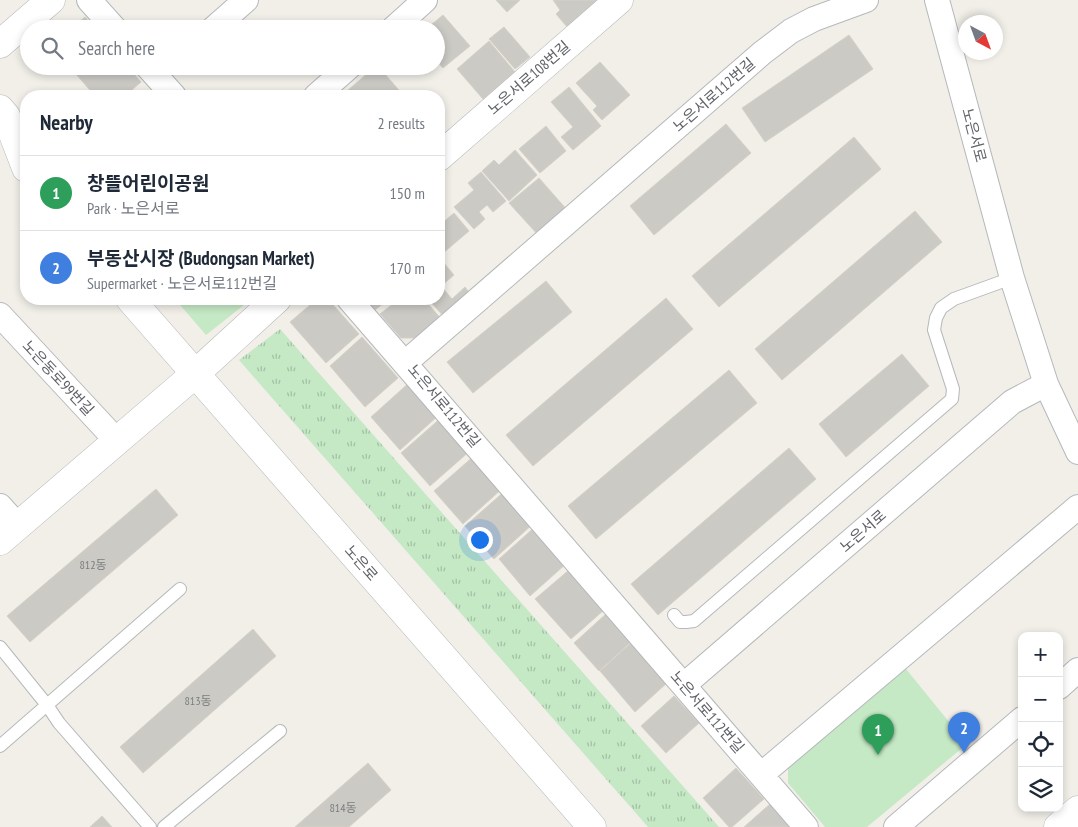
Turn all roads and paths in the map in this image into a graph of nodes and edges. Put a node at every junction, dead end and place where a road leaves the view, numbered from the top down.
1 (51, 0) edge
2 (89, 0) edge
3 (246, 0) edge
4 (426, 0) edge
5 (619, 0) edge
6 (866, 0) edge
7 (938, 0) edge
8 (28, 20) edge
9 (106, 20) edge
10 (224, 20) edge
11 (403, 20) edge
12 (20, 27) edge
13 (0, 44) edge
14 (162, 75) edge
15 (340, 75) edge
16 (171, 90) edge
17 (323, 90) edge
18 (0, 109) edge
19 (20, 152) edge
20 (445, 152) edge
21 (0, 160) edge
22 (20, 176) edge
23 (1012, 278) junction
24 (135, 305) edge
25 (271, 305) edge
26 (353, 305) edge
27 (0, 315) edge
28 (405, 363) junction
29 (195, 374) junction
30 (1046, 384) junction
31 (117, 441) junction
32 (1078, 452) edge
33 (0, 506) edge
34 (1078, 507) edge
35 (9, 534) edge
36 (180, 589) dead end
37 (674, 614) dead end
38 (0, 646) edge
39 (1078, 670) edge
40 (1063, 683) edge
41 (684, 685) junction
42 (47, 705) junction
43 (1018, 722) edge
44 (280, 731) dead end
45 (0, 746) edge
46 (762, 774) junction
47 (150, 827) edge
48 (164, 827) edge
49 (592, 827) edge
50 (806, 827) edge
51 (896, 827) edge

1 - 8 street
2 - 9 street
3 - 10 street
4 - 11 street
5 - 20 street, 노은서로108번길
6 - 28 street, 노은서로112번길
7 - 23 street, 노은서로
12 - 13 street
14 - 16 street
15 - 17 street
18 - 19 street
21 - 22 street
23 - 30 street, 노은서로
23 - 37 lane
24 - 29 street, 노은로
25 - 29 street
26 - 28 street
27 - 31 street, 노은동로99번길
28 - 41 street, 노은서로112번길
29 - 31 street
29 - 49 street, 노은로
30 - 32 street, 노은서로
30 - 41 street, 노은서로
31 - 35 street
33 - 35 street
34 - 46 street
36 - 42 lane
38 - 42 lane
39 - 40 street
41 - 46 street, 노은서로112번길
42 - 45 lane
42 - 47 lane
43 - 51 street
44 - 48 lane
46 - 50 street, 노은서로112번길

